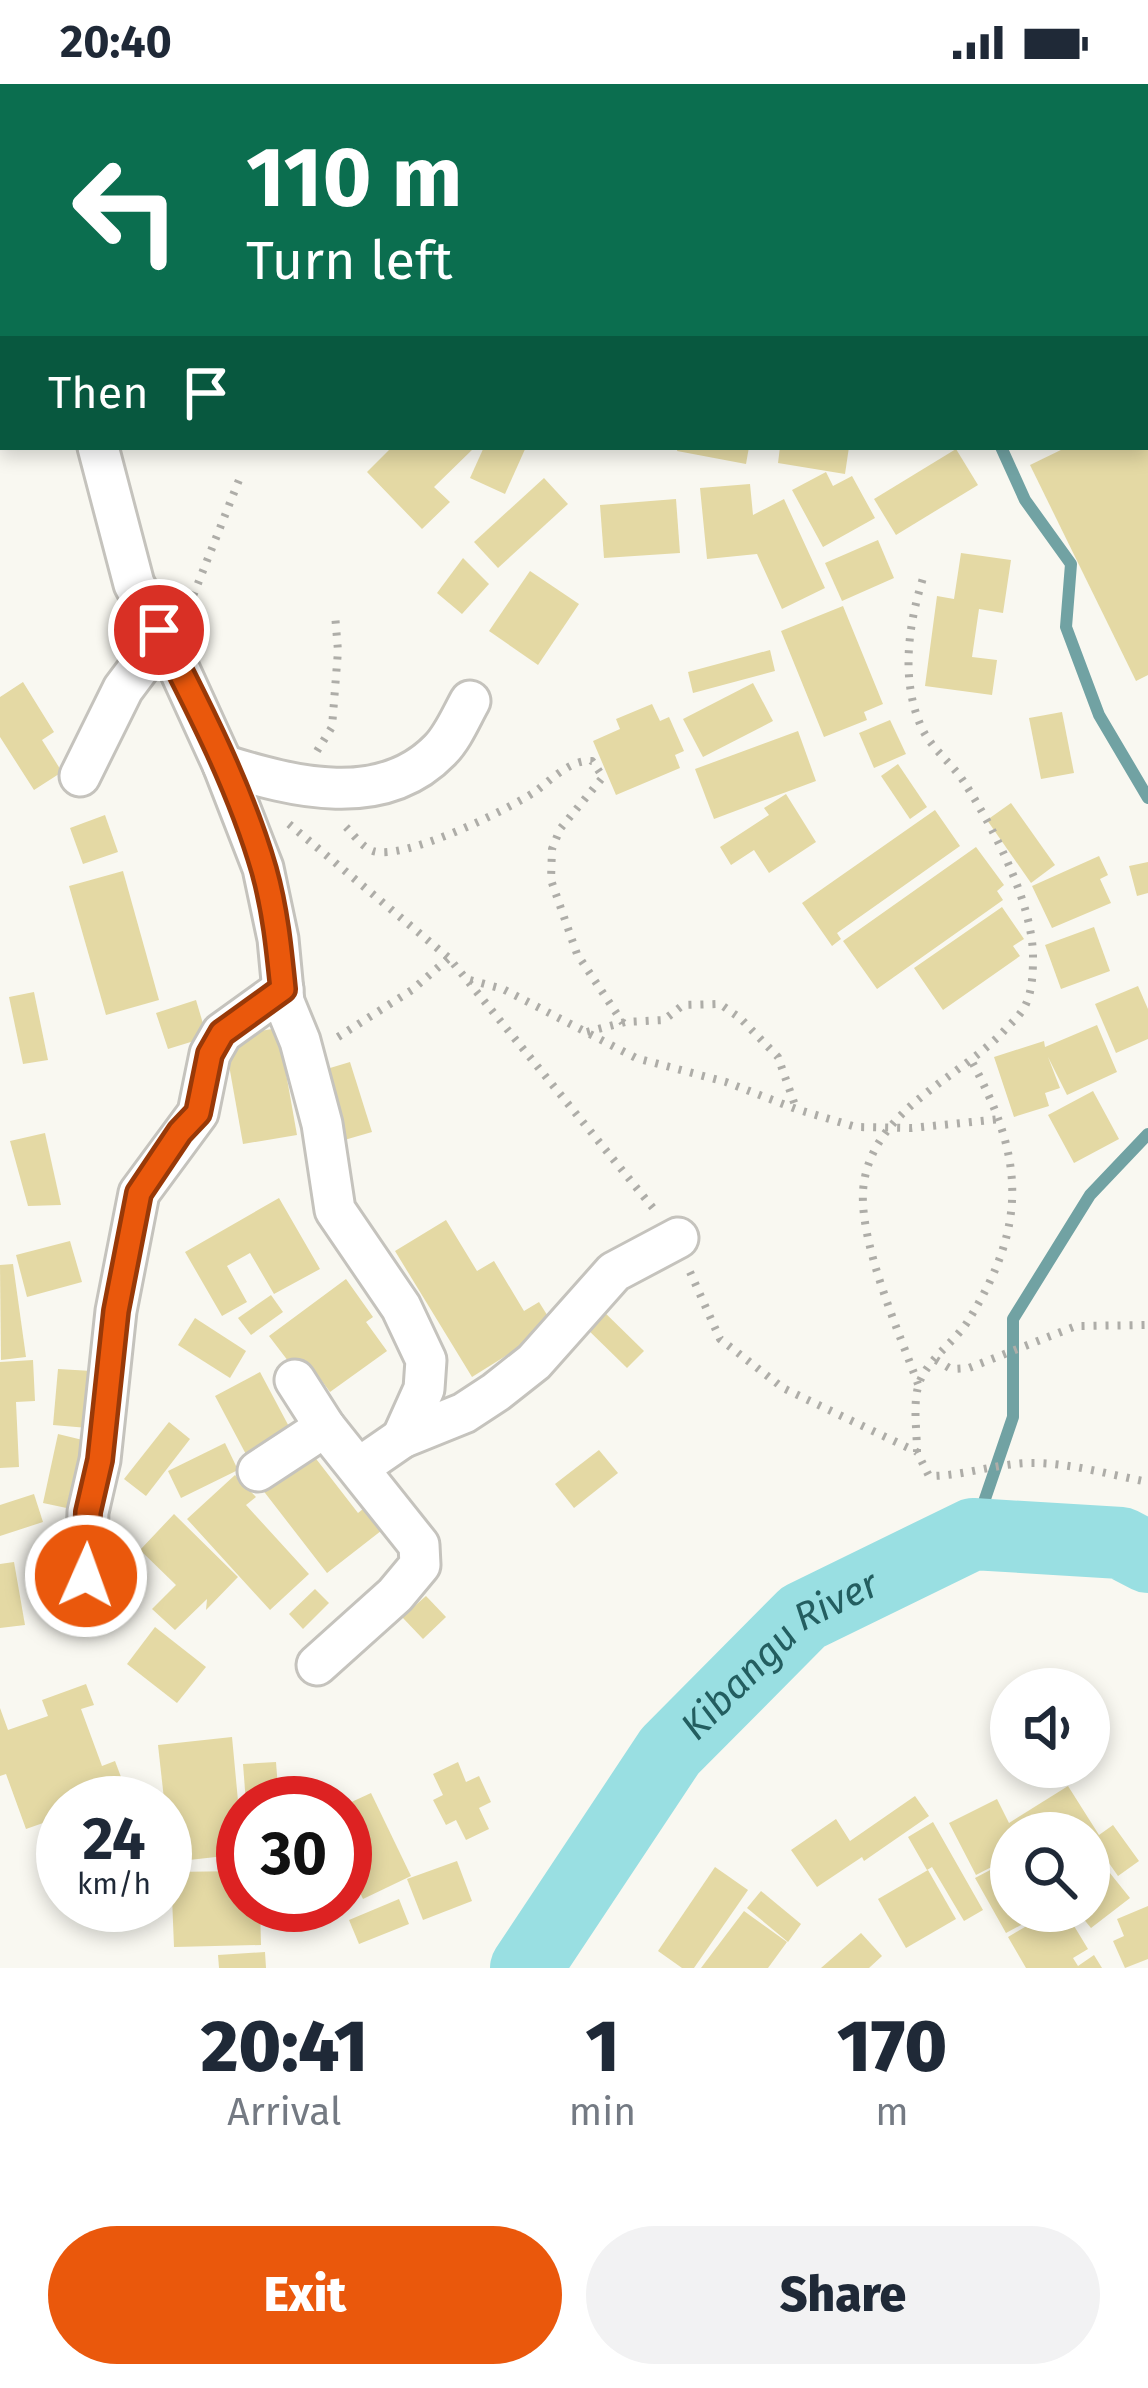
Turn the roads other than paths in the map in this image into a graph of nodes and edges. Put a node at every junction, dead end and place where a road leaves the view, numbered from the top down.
1 (99, 450) edge
2 (167, 645) junction
3 (470, 701) dead end
4 (223, 765) junction
5 (80, 776) dead end
6 (283, 989) junction
7 (678, 1238) road end
8 (295, 1380) dead end
9 (325, 1426) junction
10 (402, 1438) junction
11 (360, 1467) junction
12 (258, 1471) dead end
13 (86, 1576) dead end
14 (316, 1666) dead end

1 - 2 street
2 - 4 street
2 - 5 street
3 - 4 street
4 - 6 street
6 - 10 street
6 - 13 street
7 - 10 street
8 - 9 street
9 - 11 street
9 - 12 street
10 - 11 street
11 - 14 street

